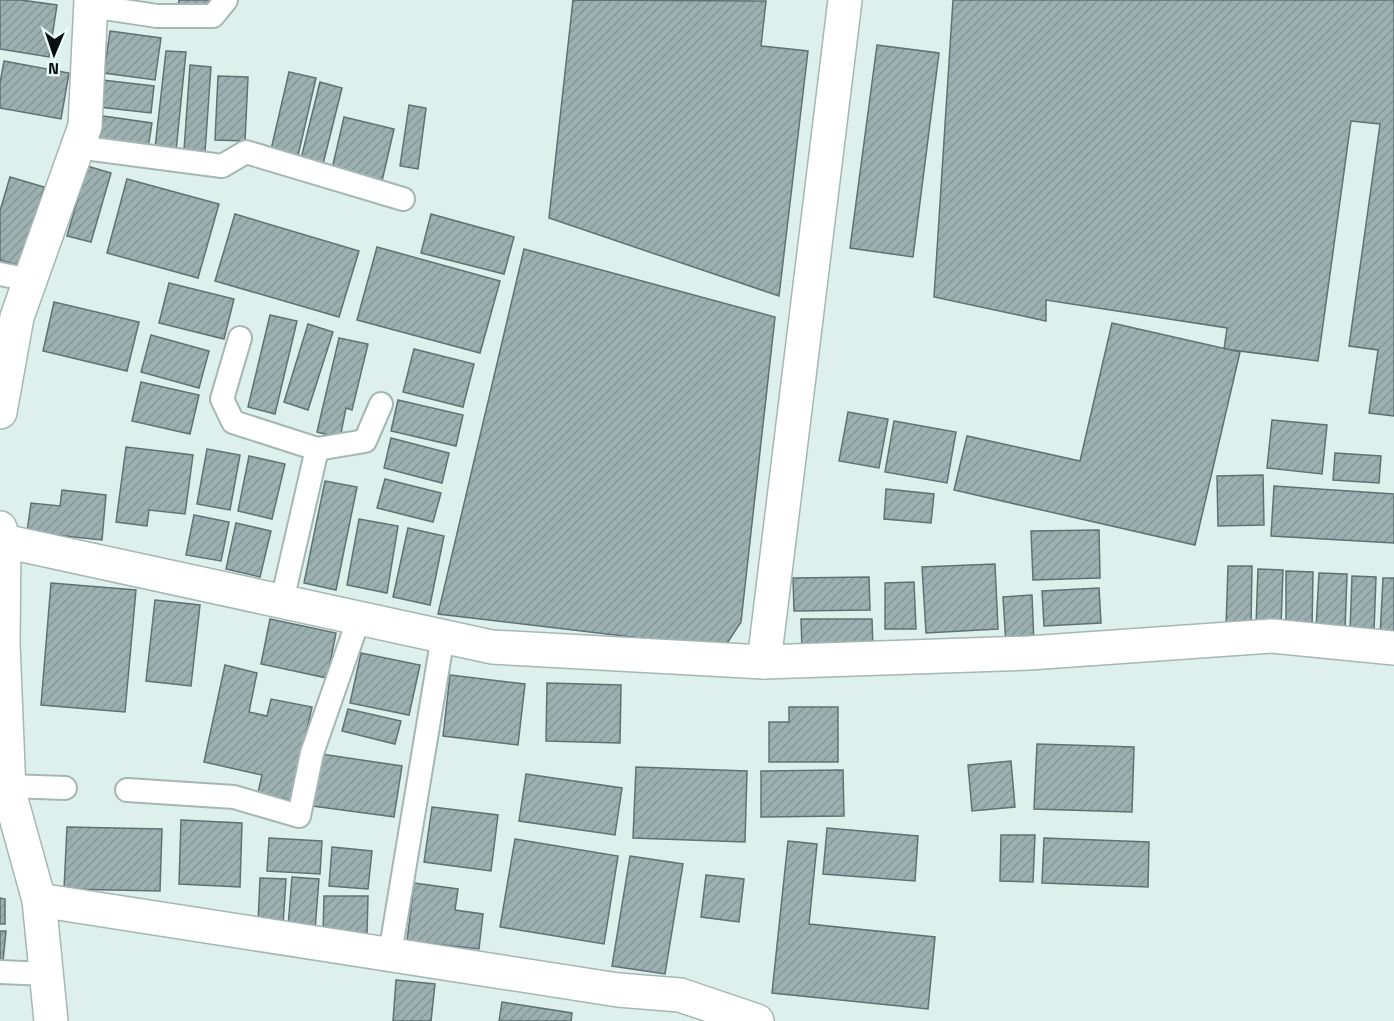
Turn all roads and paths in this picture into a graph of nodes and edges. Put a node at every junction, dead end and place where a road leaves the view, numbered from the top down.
1 (226, 0) edge
2 (845, 0) edge
3 (91, 3) edge
4 (77, 147) junction
5 (403, 199) dead end
6 (15, 277) edge
7 (240, 338) dead end
8 (381, 404) dead end
9 (0, 412) edge
10 (317, 449) junction
11 (2, 535) edge
12 (282, 601) junction
13 (359, 618) junction
14 (443, 636) junction
15 (1394, 648) edge
16 (764, 662) junction
17 (65, 788) dead end
18 (6, 790) edge
19 (127, 790) dead end
20 (39, 900) junction
21 (390, 954) junction
22 (0, 972) edge
23 (46, 974) junction
24 (51, 1021) edge
25 (757, 1021) edge

1 - 3 lane
2 - 16 street
3 - 4 street
4 - 5 lane
4 - 6 street
6 - 9 street
7 - 10 lane
8 - 10 lane
10 - 12 lane
11 - 12 street
11 - 18 street
12 - 13 street
13 - 14 street
13 - 19 lane
14 - 16 street
14 - 21 lane
15 - 16 street
17 - 18 lane
18 - 20 street
20 - 21 street
20 - 23 street
21 - 25 street
22 - 23 lane
23 - 24 street

